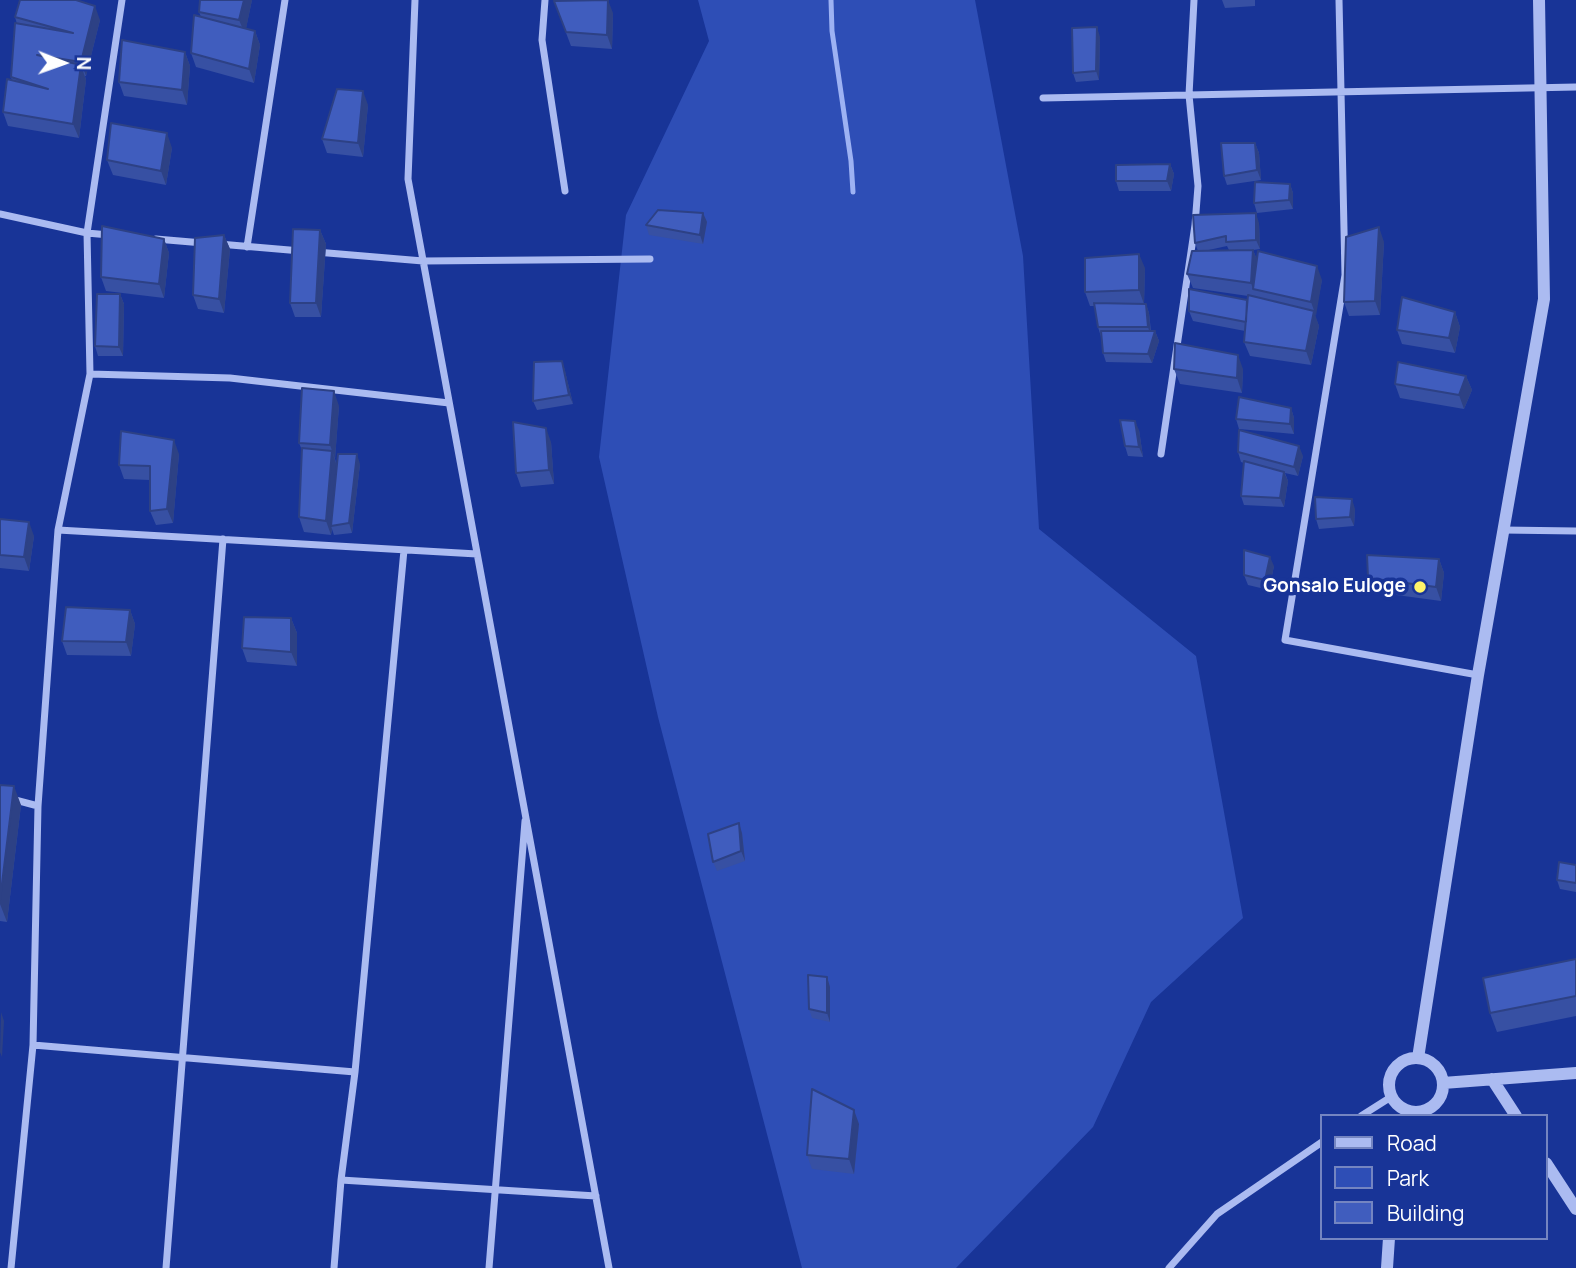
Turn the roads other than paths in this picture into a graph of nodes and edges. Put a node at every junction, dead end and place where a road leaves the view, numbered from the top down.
1 (122, 0) edge
2 (285, 0) edge
3 (415, 0) edge
4 (545, 0) edge
5 (1194, 0) edge
6 (1339, 0) edge
7 (1539, 0) edge
8 (1576, 87) edge
9 (1541, 88) junction
10 (1341, 92) junction
11 (1189, 95) junction
12 (1043, 97) dead end
13 (565, 191) dead end
14 (0, 214) edge
15 (88, 233) junction
16 (114, 235) edge
17 (141, 237) edge
18 (247, 247) junction
19 (650, 259) dead end
20 (423, 261) junction
21 (90, 374) junction
22 (449, 403) junction
23 (1161, 454) dead end
24 (58, 530) junction
25 (1503, 530) junction
26 (1576, 531) edge
27 (223, 539) junction
28 (404, 550) junction
29 (477, 554) junction
30 (1478, 675) junction
31 (0, 796) edge
32 (38, 806) junction
33 (526, 810) junction
34 (33, 1045) junction
35 (183, 1058) junction
36 (1418, 1058) junction
37 (355, 1072) junction
38 (1576, 1073) edge
39 (1492, 1079) junction
40 (1443, 1083) junction
41 (1391, 1097) junction
42 (1404, 1113) edge
43 (1364, 1114) edge
44 (1515, 1114) edge
45 (1320, 1143) edge
46 (1548, 1166) edge
47 (341, 1180) junction
48 (496, 1190) junction
49 (596, 1196) junction
50 (1576, 1209) edge
51 (1389, 1240) edge
52 (11, 1268) edge
53 (166, 1268) edge
54 (334, 1268) edge
55 (489, 1268) edge
56 (610, 1268) edge
57 (1168, 1268) edge
58 (1387, 1268) edge

1 - 15 street
2 - 18 street
3 - 20 street
4 - 13 street
5 - 11 street
6 - 10 street
7 - 9 street
8 - 9 street
9 - 10 street
9 - 25 street
10 - 11 street
10 - 30 street
11 - 12 street
11 - 23 street
14 - 15 street
15 - 16 street
15 - 21 street
17 - 18 street
18 - 20 street
19 - 20 street
20 - 22 street
21 - 22 street
21 - 24 street
22 - 29 street
24 - 27 street
24 - 32 street
25 - 26 street
25 - 30 street
27 - 28 street
27 - 35 street
28 - 29 street
28 - 37 street
29 - 33 street
30 - 36 street
31 - 32 street
32 - 34 street
33 - 48 street
33 - 49 street
34 - 35 street
34 - 52 street
35 - 37 street
35 - 53 street
36 - 40 street
36 - 41 street
37 - 47 street
38 - 39 street
39 - 40 street
39 - 44 street
40 - 42 street
41 - 42 street
41 - 43 street
45 - 57 street
46 - 50 street
47 - 48 street
47 - 54 street
48 - 49 street
48 - 55 street
49 - 56 street
51 - 58 street

